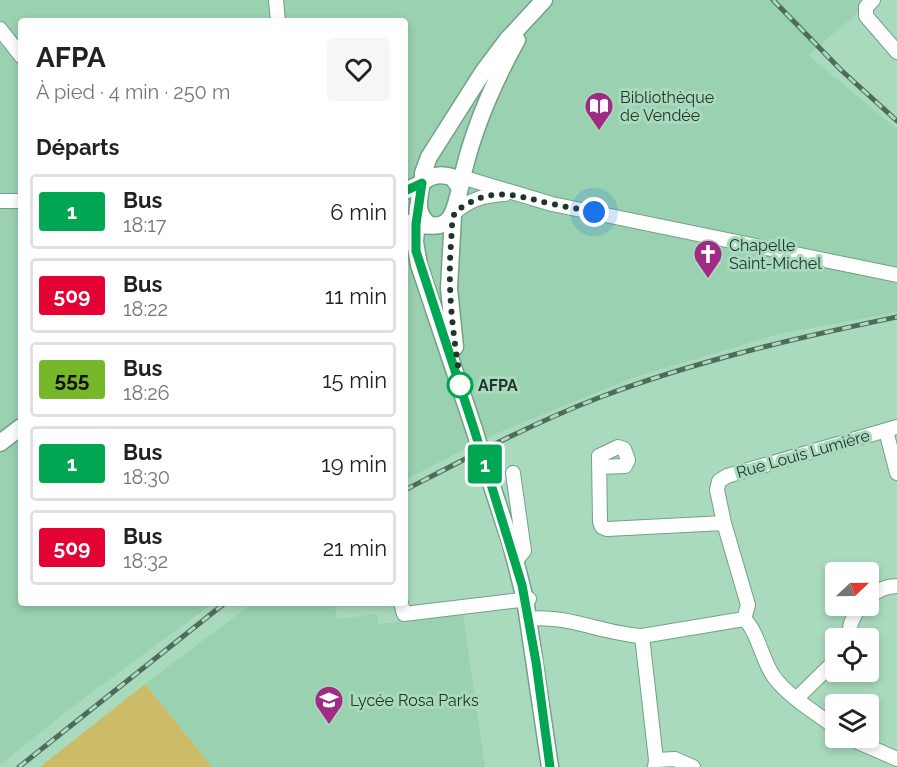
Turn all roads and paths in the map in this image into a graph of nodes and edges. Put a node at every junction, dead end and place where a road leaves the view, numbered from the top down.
1 (276, 0) edge
2 (544, 0) edge
3 (873, 0) edge
4 (532, 14) junction
5 (278, 18) edge
6 (0, 29) edge
7 (18, 52) edge
8 (897, 52) edge
9 (422, 181) junction
10 (458, 181) junction
11 (408, 189) edge
12 (513, 194) junction
13 (0, 201) edge
14 (18, 201) edge
15 (454, 214) junction
16 (414, 227) edge
17 (897, 275) edge
18 (462, 391) junction
19 (18, 428) edge
20 (891, 429) edge
21 (0, 443) edge
22 (599, 467) dead end
23 (513, 473) dead end
24 (897, 473) edge
25 (724, 523) junction
26 (514, 551) junction
27 (897, 586) edge
28 (879, 592) edge
29 (527, 599) junction
30 (402, 606) edge
31 (530, 619) junction
32 (744, 619) junction
33 (642, 636) junction
34 (825, 671) edge
35 (796, 699) junction
36 (825, 720) edge
37 (872, 748) edge
38 (897, 759) edge
39 (655, 763) edge
40 (550, 767) edge
41 (693, 767) edge

1 - 5 street
2 - 4 main road
3 - 8 street
4 - 9 main road
4 - 10 main road
6 - 7 street
9 - 10 main road
9 - 11 main road
9 - 16 main road
10 - 12 street
10 - 15 main road
12 - 15 street
12 - 17 street
13 - 14 street
15 - 16 main road
15 - 18 main road
16 - 18 main road
18 - 26 main road, bridge
19 - 21 main road
20 - 24 street
20 - 25 street, Rue Louis Lumière
22 - 25 street
23 - 26 street
25 - 32 street
26 - 29 main road
27 - 28 street
29 - 30 street
29 - 31 main road
31 - 33 street
31 - 40 main road
32 - 33 street
32 - 35 street
33 - 39 street
34 - 35 street
35 - 36 street
37 - 38 street
39 - 41 street

